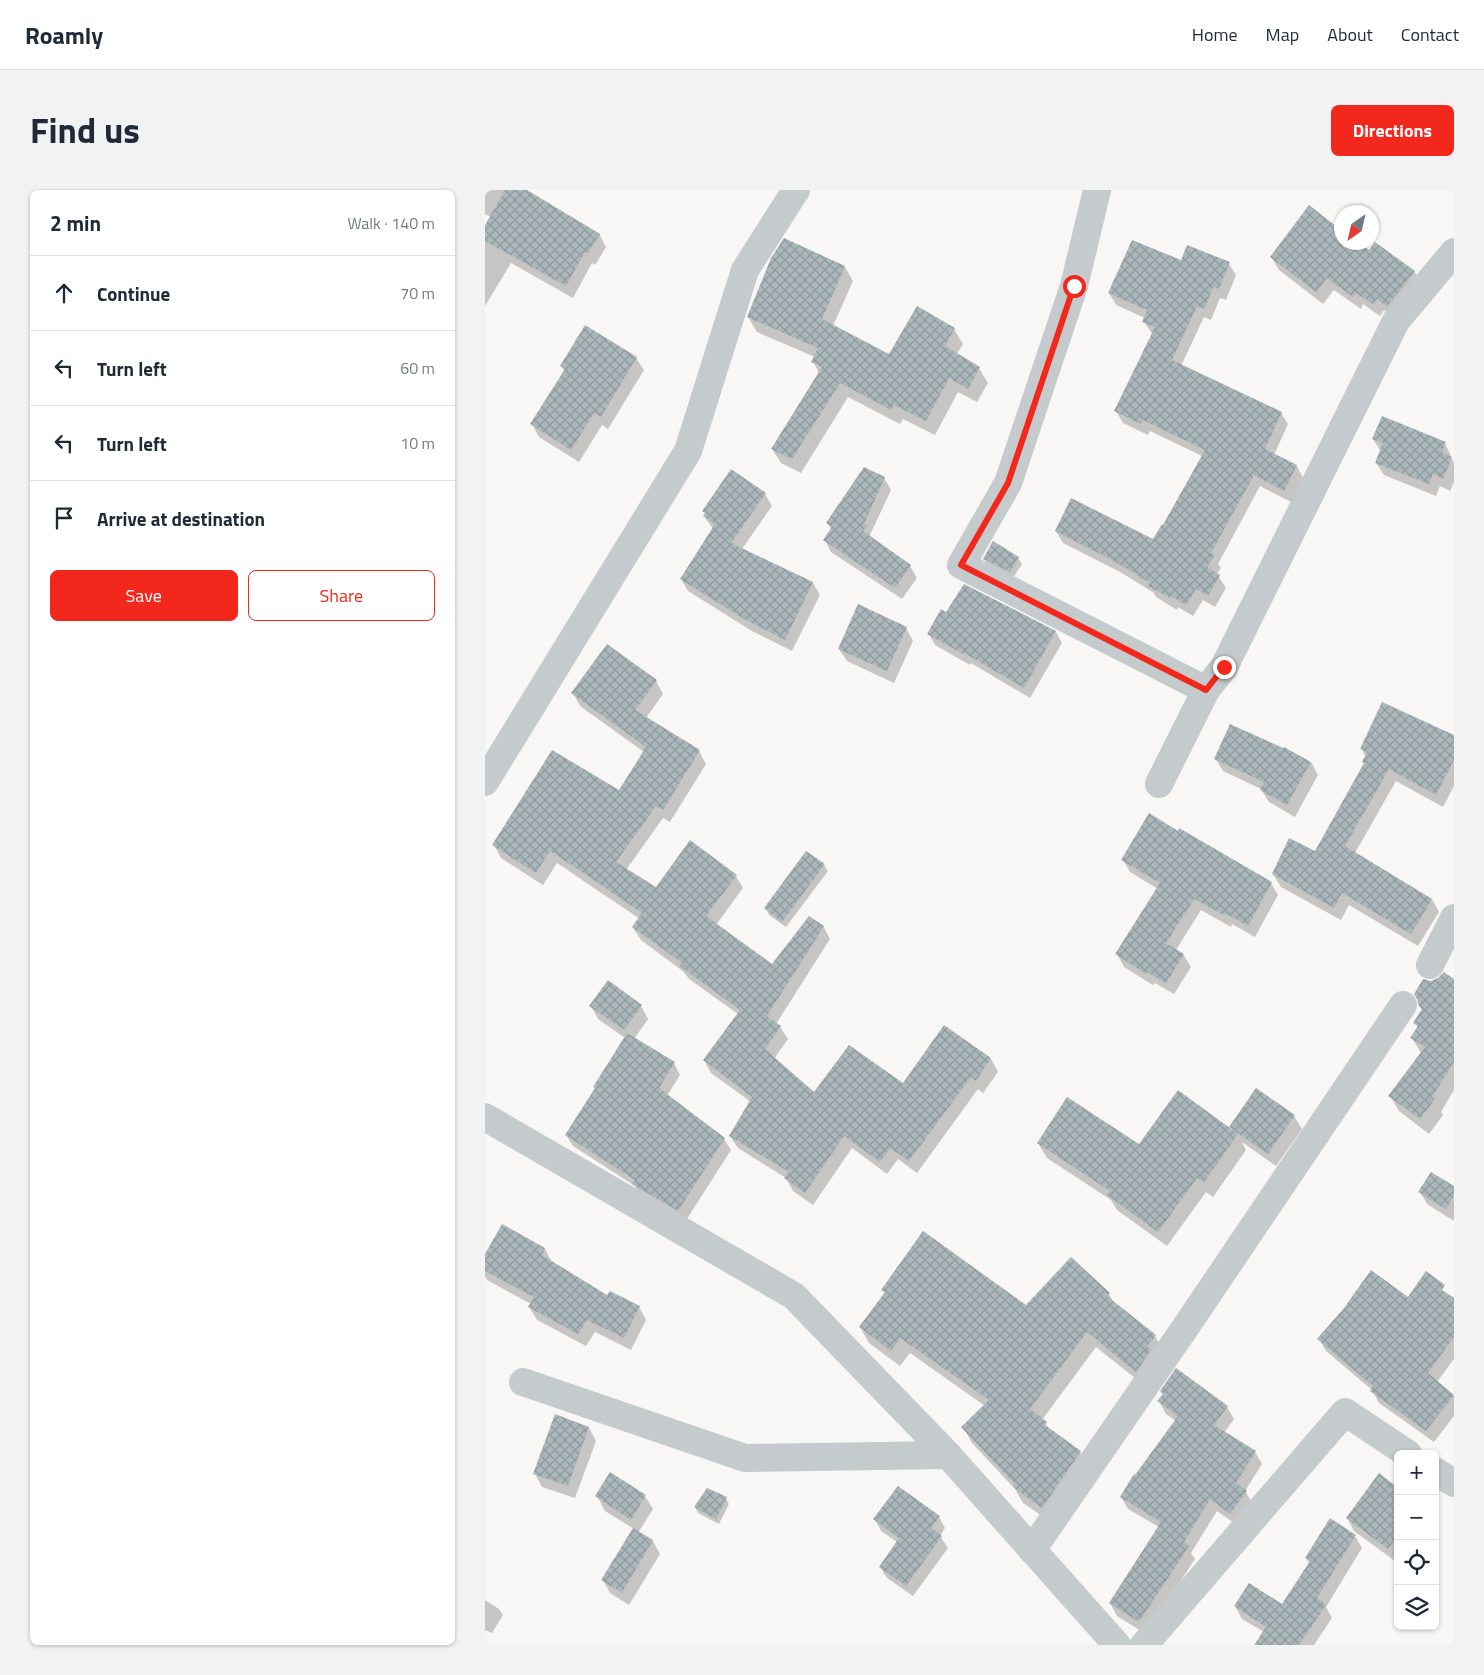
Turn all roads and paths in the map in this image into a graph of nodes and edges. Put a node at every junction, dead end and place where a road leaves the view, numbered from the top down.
1 (796, 190) edge
2 (1097, 190) edge
3 (1454, 252) edge
4 (1206, 690) junction
5 (485, 782) edge
6 (1159, 784) dead end
7 (1454, 918) edge
8 (1430, 965) dead end
9 (1403, 1005) dead end
10 (485, 1116) edge
11 (523, 1382) dead end
12 (1403, 1450) edge
13 (948, 1455) junction
14 (1439, 1474) edge
15 (1454, 1484) edge
16 (1032, 1550) junction
17 (1117, 1645) edge
18 (1144, 1645) edge

1 - 5 street
2 - 4 street
3 - 4 street
4 - 6 street
7 - 8 street
9 - 16 street
10 - 13 street
11 - 13 street
12 - 18 street
13 - 16 street
14 - 15 street
16 - 17 street

